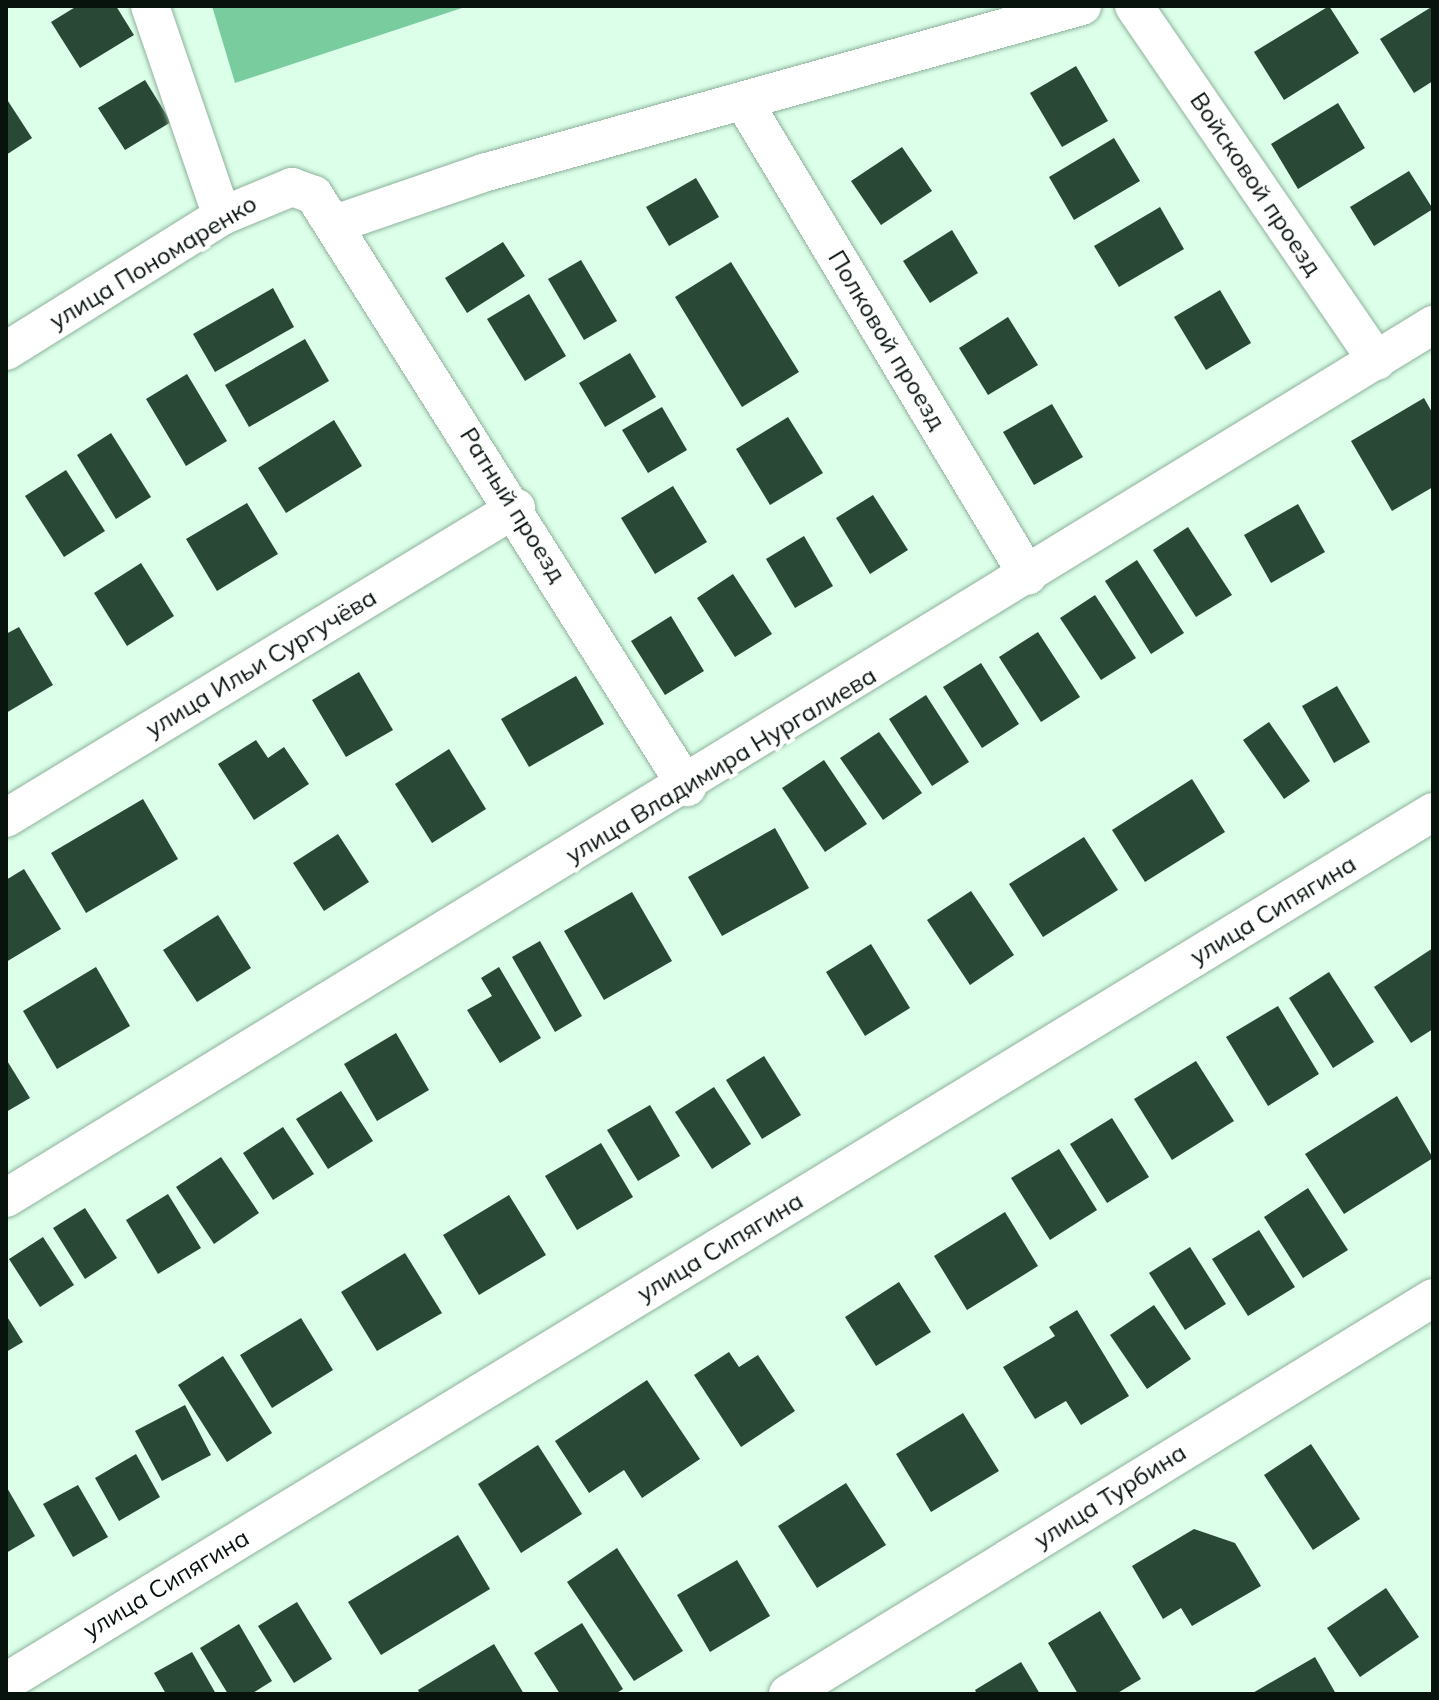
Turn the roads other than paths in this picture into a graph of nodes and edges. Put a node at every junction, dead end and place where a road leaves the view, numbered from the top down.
1 (150, 6) edge
2 (1082, 6) edge
3 (1134, 6) edge
4 (745, 104) junction
5 (222, 216) junction
6 (335, 224) junction
7 (1433, 325) edge
8 (6, 351) edge
9 (1377, 361) junction
10 (516, 508) junction
11 (1028, 576) junction
12 (687, 787) junction
13 (1433, 812) edge
14 (6, 818) edge
15 (6, 1198) edge
16 (1433, 1298) edge
17 (6, 1682) edge
18 (788, 1694) edge

1 - 5 street
2 - 4 street
3 - 9 street, Войсковой проезд
4 - 6 street
4 - 11 street, Полковой проезд
5 - 6 street, улица Пономаренко
5 - 8 street, улица Пономаренко
6 - 10 street, Ратный проезд
7 - 9 street, улица Владимира Нургалиева
9 - 11 street, улица Владимира Нургалиева
10 - 12 street, Ратный проезд
10 - 14 street, улица Ильи Сургучёва
11 - 12 street, улица Владимира Нургалиева
12 - 15 street, улица Владимира Нургалиева
13 - 17 street, улица Сипягина
16 - 18 street, улица Турбина

